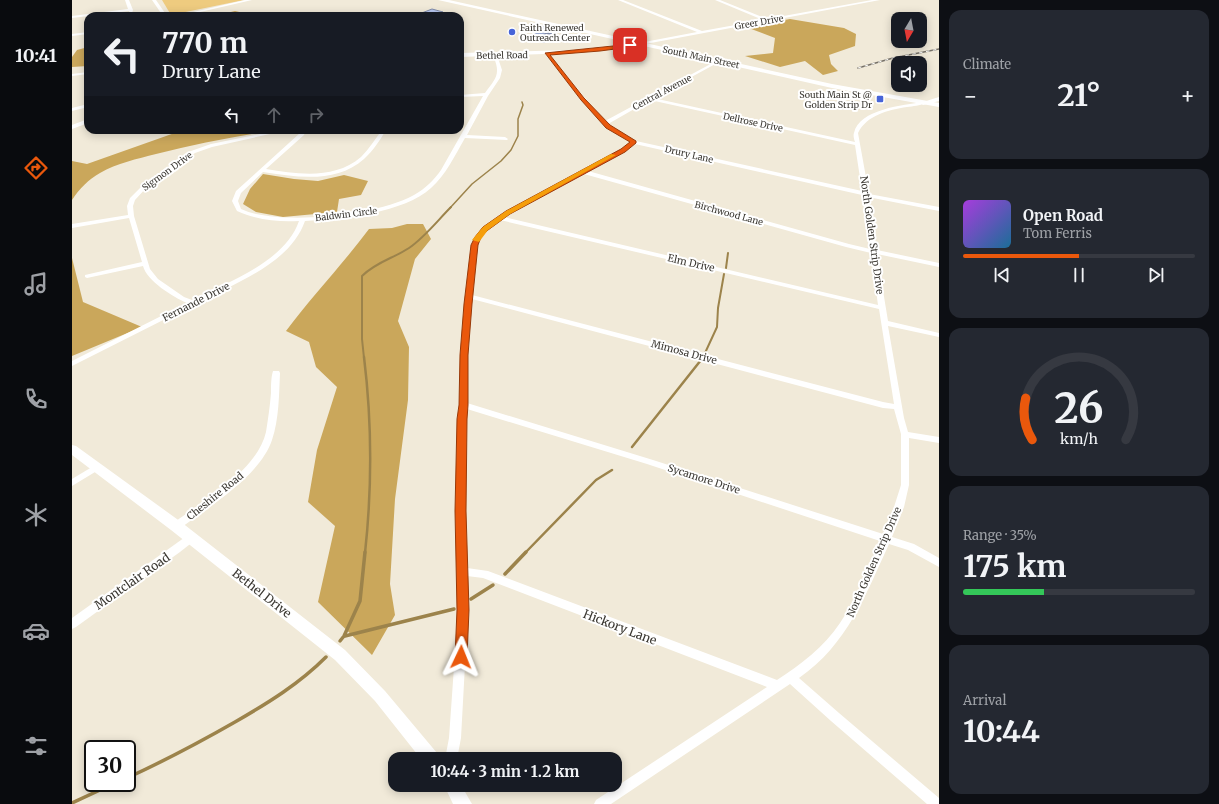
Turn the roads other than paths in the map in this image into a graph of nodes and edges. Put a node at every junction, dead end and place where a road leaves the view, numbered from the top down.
1 (127, 0) edge
2 (154, 0) edge
3 (250, 0) edge
4 (441, 0) edge
5 (620, 0) edge
6 (717, 0) edge
7 (878, 0) edge
8 (121, 12) edge
9 (162, 12) edge
10 (196, 12) edge
11 (84, 16) edge
12 (72, 17) edge
13 (766, 20) junction
14 (700, 33) junction
15 (84, 34) edge
16 (72, 36) edge
17 (640, 44) junction
18 (547, 54) junction
19 (464, 55) edge
20 (498, 55) junction
21 (718, 61) junction
22 (84, 74) edge
23 (73, 75) edge
24 (72, 80) edge
25 (486, 94) junction
26 (464, 96) edge
27 (650, 99) junction
28 (939, 99) edge
29 (923, 103) junction
30 (939, 105) edge
31 (84, 106) edge
32 (72, 110) edge
33 (84, 123) edge
34 (605, 123) junction
35 (72, 127) edge
36 (267, 134) edge
37 (302, 134) edge
38 (381, 134) edge
39 (464, 136) junction
40 (505, 139) dead end
41 (634, 142) junction
42 (857, 144) junction
43 (262, 170) junction
44 (584, 172) junction
45 (866, 195) junction
46 (939, 209) edge
47 (131, 216) junction
48 (499, 218) junction
49 (304, 219) junction
50 (72, 226) edge
51 (874, 252) junction
52 (146, 263) junction
53 (939, 265) edge
54 (87, 276) dead end
55 (469, 296) junction
56 (194, 303) junction
57 (882, 308) junction
58 (885, 323) junction
59 (939, 335) edge
60 (72, 364) edge
61 (276, 373) dead end
62 (464, 405) junction
63 (898, 407) junction
64 (905, 434) junction
65 (939, 440) edge
66 (72, 449) edge
67 (97, 468) junction
68 (72, 483) edge
69 (176, 526) junction
70 (191, 538) junction
71 (886, 539) junction
72 (939, 563) edge
73 (462, 571) junction
74 (72, 624) edge
75 (791, 677) junction
76 (778, 686) junction
77 (425, 752) edge
78 (452, 752) edge
79 (456, 792) edge
80 (463, 804) edge
81 (600, 804) edge
82 (937, 804) edge

1 - 8 street
2 - 9 street
3 - 10 street
4 - 17 main road, South Main Street
5 - 14 street
6 - 13 street
7 - 13 street, Greer Drive
11 - 12 street
13 - 14 street, Greer Drive
14 - 17 street, Greer Drive
15 - 16 street
17 - 18 street, Bethel Road
17 - 21 main road, South Main Street
18 - 20 street, Bethel Road
18 - 34 street, Drury Lane
19 - 20 street, Bethel Road
20 - 25 street, Baldwin Circle
21 - 27 street, Central Avenue
21 - 29 main road, South Main Street
22 - 23 street
23 - 24 street
25 - 26 street
25 - 39 street, Baldwin Circle
27 - 34 street, Central Avenue
27 - 42 street, Dellrose Drive
28 - 29 street
29 - 30 main road, South Main Street
29 - 42 street, North Golden Strip Drive
31 - 32 street
33 - 35 street
34 - 41 street, Drury Lane
36 - 47 street, Sigmon Drive
37 - 43 street, Baldwin Circle
38 - 43 street
39 - 40 street
39 - 49 street, Baldwin Circle
41 - 44 street
41 - 45 street, Drury Lane
42 - 45 street, North Golden Strip Drive
43 - 49 street, Baldwin Circle
44 - 48 street
44 - 51 street, Birchwood Lane
45 - 46 street, Drury Lane
45 - 51 street, North Golden Strip Drive
47 - 50 street
47 - 52 street, Sigmon Drive
48 - 55 street
48 - 57 street, Elm Drive
49 - 56 street, Fernande Drive
51 - 53 street, Birchwood Lane
51 - 57 street, North Golden Strip Drive
52 - 54 street
52 - 56 street, Sigmon Drive
55 - 62 street
55 - 63 street, Mimosa Drive
56 - 60 street, Fernande Drive
57 - 58 street, North Golden Strip Drive
58 - 59 street
58 - 63 street, North Golden Strip Drive
61 - 69 street, Cheshire Road
62 - 71 street, Sycamore Drive
62 - 73 street
63 - 64 street, North Golden Strip Drive
64 - 65 street
64 - 71 street, North Golden Strip Drive
66 - 67 street, Bethel Drive
67 - 68 street
67 - 69 street, Bethel Drive
69 - 70 street, Bethel Drive
70 - 74 street, Montclair Road
70 - 77 street, Bethel Drive
71 - 72 street, Sycamore Drive
71 - 75 street, North Golden Strip Drive
73 - 76 street, Hickory Lane
73 - 78 street
75 - 76 street, North Golden Strip Drive
75 - 82 street
76 - 81 street, North Golden Strip Drive
79 - 80 street

